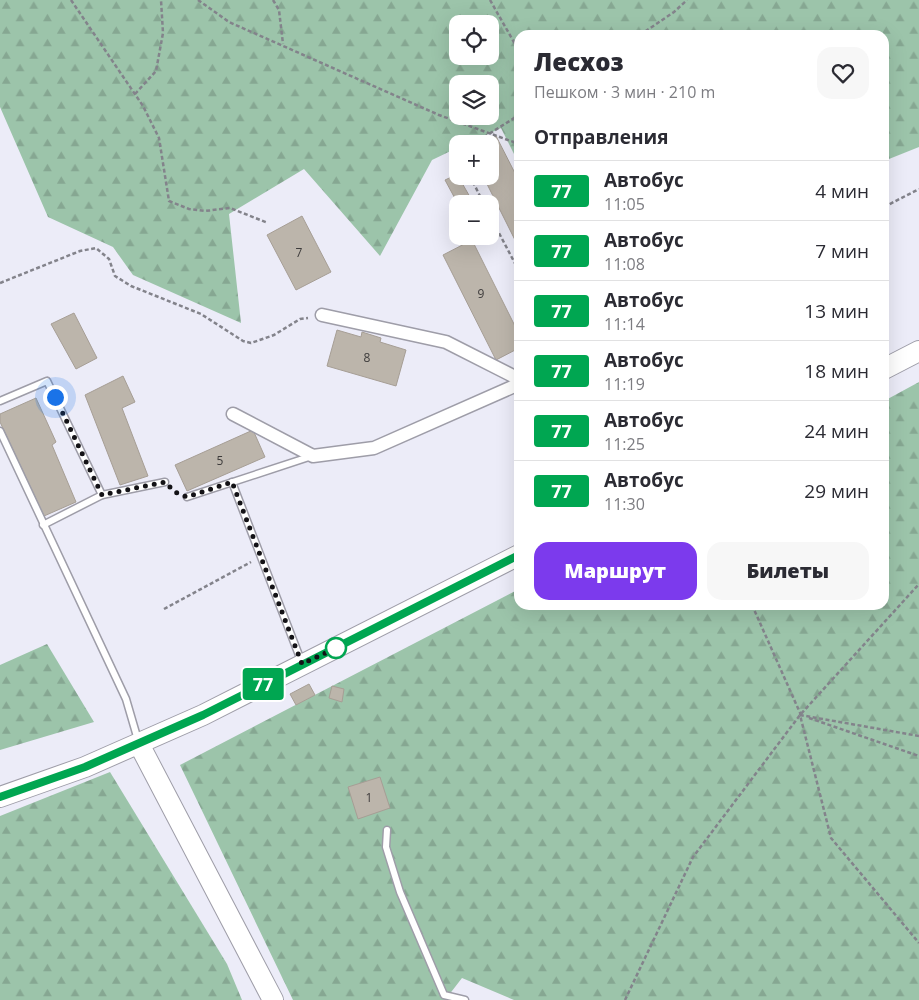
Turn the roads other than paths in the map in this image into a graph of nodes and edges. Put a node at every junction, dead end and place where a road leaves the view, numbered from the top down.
1 (322, 315) road end
2 (919, 351) edge
3 (889, 366) edge
4 (514, 376) edge
5 (514, 386) edge
6 (0, 401) edge
7 (233, 414) dead end
8 (0, 431) edge
9 (313, 456) junction
10 (165, 482) dead end
11 (232, 482) junction
12 (102, 495) junction
13 (187, 497) dead end
14 (43, 524) junction
15 (514, 558) edge
16 (302, 664) junction
17 (139, 744) junction
18 (0, 797) edge
19 (387, 830) dead end
20 (273, 1000) edge
21 (465, 1000) edge

1 - 4 street
2 - 3 main road
5 - 9 street
6 - 12 lane
7 - 9 street
8 - 14 lane
9 - 11 lane
10 - 12 lane
11 - 13 lane
11 - 16 lane
12 - 14 lane
14 - 17 lane
15 - 16 main road
16 - 17 main road
17 - 18 main road
17 - 20 main road
19 - 21 lane

